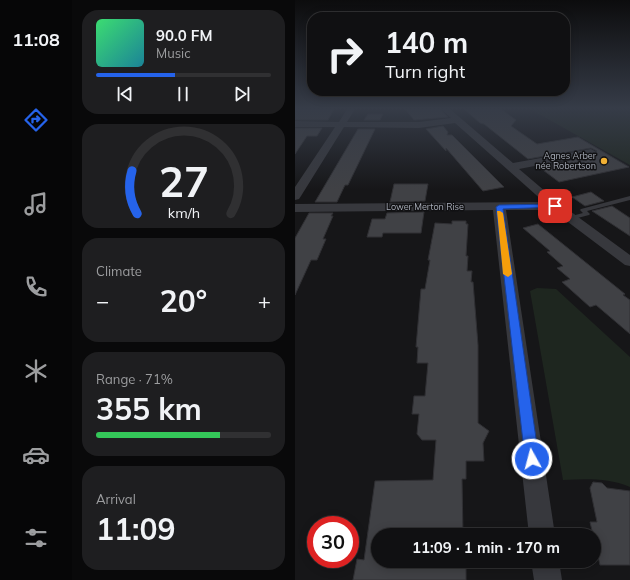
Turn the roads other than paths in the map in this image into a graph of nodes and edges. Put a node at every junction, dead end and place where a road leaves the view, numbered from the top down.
1 (334, 136) edge
2 (475, 136) edge
3 (591, 152) dead end
4 (511, 167) junction
5 (295, 196) edge
6 (630, 198) edge
7 (555, 206) junction
8 (499, 207) junction
9 (295, 208) edge
10 (570, 218) junction
11 (630, 262) edge
12 (541, 528) edge
13 (546, 568) edge
14 (548, 580) edge

1 - 5 street
2 - 4 street
3 - 4 street
4 - 7 street
6 - 10 lane
7 - 8 street, Lower Merton Rise
7 - 10 street
8 - 9 street, Lower Merton Rise
8 - 12 street
10 - 11 street
13 - 14 street

